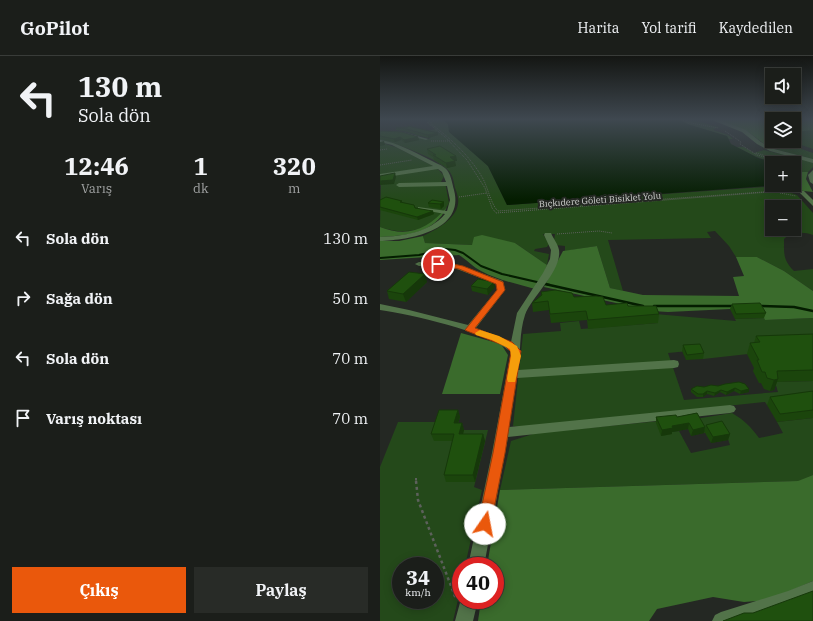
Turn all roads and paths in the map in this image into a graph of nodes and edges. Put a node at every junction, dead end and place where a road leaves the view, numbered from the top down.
1 (399, 146) edge
2 (455, 146) edge
3 (457, 146) edge
4 (744, 146) edge
5 (765, 146) edge
6 (754, 153) junction
7 (765, 156) edge
8 (766, 156) edge
9 (423, 158) junction
10 (813, 161) edge
11 (380, 165) edge
12 (439, 167) junction
13 (813, 172) edge
14 (380, 176) edge
15 (813, 182) edge
16 (450, 184) junction
17 (399, 185) dead end
18 (765, 191) edge
19 (784, 192) edge
20 (487, 193) junction
21 (779, 193) junction
22 (804, 194) joint
23 (453, 198) junction
24 (813, 204) edge
25 (418, 208) edge
26 (448, 213) junction
27 (612, 233) dead end
28 (548, 235) joint
29 (380, 239) edge
30 (419, 264) dead end
31 (380, 307) edge
32 (470, 330) junction
33 (515, 350) junction
34 (674, 364) dead end
35 (513, 374) junction
36 (730, 409) dead end
37 (503, 433) junction
38 (416, 478) dead end
39 (478, 557) edge
40 (813, 589) edge
41 (467, 609) edge
42 (465, 620) edge
43 (721, 621) edge

1 - 9 street
2 - 20 path, Bıçkıdere Göleti Bisiklet Yolu
3 - 18 path
4 - 6 path
5 - 10 street
6 - 7 path
6 - 8 path
9 - 11 path
9 - 12 street
12 - 14 street
12 - 16 street
13 - 15 street
16 - 17 street
16 - 23 street
19 - 21 path, Bıçkıdere Göleti Bisiklet Yolu
20 - 21 path, Bıçkıdere Göleti Bisiklet Yolu
20 - 23 path
21 - 22 path
22 - 24 street
23 - 26 street
25 - 26 street
26 - 29 street
27 - 28 path
28 - 33 street
30 - 32 street
31 - 32 street
32 - 33 street
33 - 35 street
34 - 35 street
35 - 37 street
36 - 37 street
37 - 39 street
38 - 42 path
40 - 43 street
41 - 42 street

